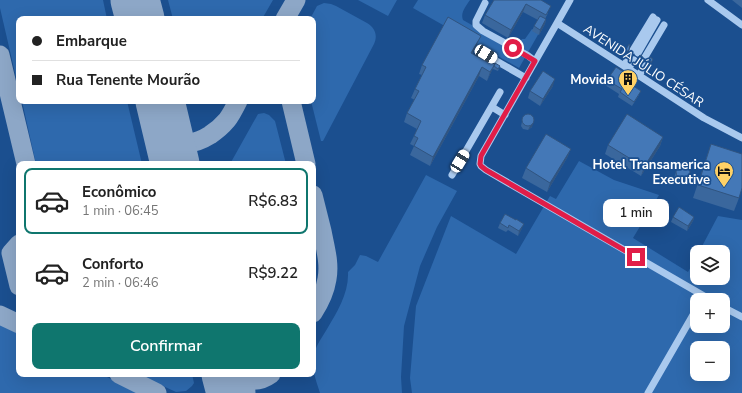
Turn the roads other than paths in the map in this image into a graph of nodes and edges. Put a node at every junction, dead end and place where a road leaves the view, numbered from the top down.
1 (570, 0) edge
2 (708, 0) edge
3 (485, 3) dead end
4 (655, 19) dead end
5 (557, 23) junction
6 (742, 25) edge
7 (666, 26) dead end
8 (570, 31) junction
9 (549, 37) junction
10 (636, 51) dead end
11 (486, 54) dead end
12 (632, 58) dead end
13 (647, 58) edge
14 (535, 61) junction
15 (643, 65) dead end
16 (632, 70) junction
17 (526, 78) junction
18 (500, 92) dead end
19 (492, 107) junction
20 (505, 115) junction
21 (742, 138) edge
22 (452, 175) dead end
23 (695, 293) edge
24 (730, 311) edge
25 (742, 317) edge
26 (690, 320) edge
27 (648, 393) edge

1 - 5 street
2 - 6 street
3 - 14 street
4 - 10 street
5 - 8 street, AVENIDA JÚLIO CÉSAR
5 - 9 street
7 - 13 street
8 - 9 street
8 - 16 street, AVENIDA JÚLIO CÉSAR
9 - 14 street
11 - 17 street
12 - 16 street
14 - 17 street
15 - 16 street
16 - 21 street, AVENIDA JÚLIO CÉSAR
17 - 20 street
18 - 19 street
19 - 20 street
19 - 22 street
20 - 23 street
24 - 25 street
26 - 27 street

